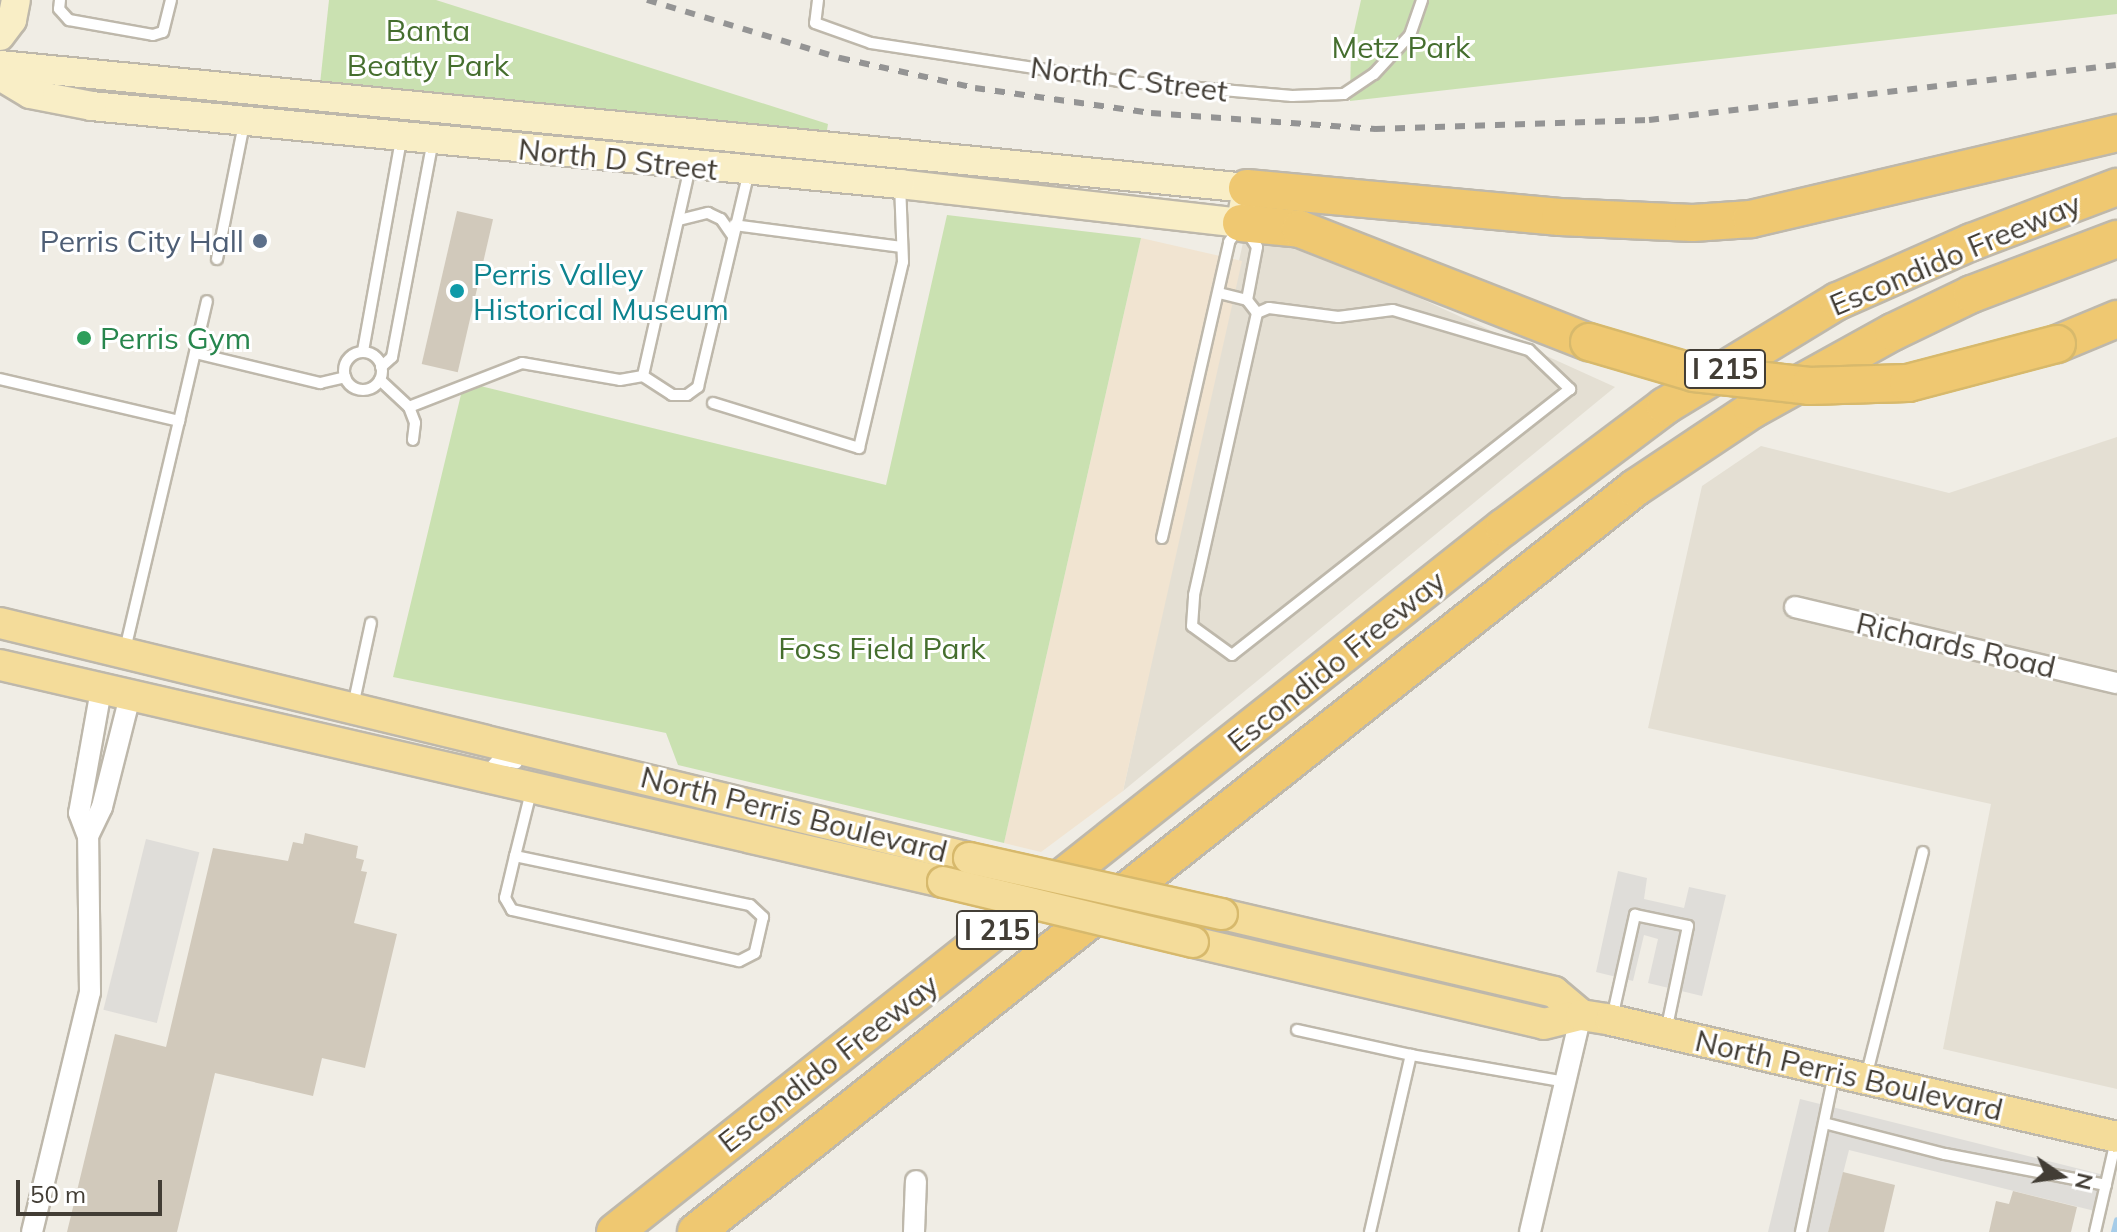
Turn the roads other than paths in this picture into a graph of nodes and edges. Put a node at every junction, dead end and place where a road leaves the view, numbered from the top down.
1 (16, 0) edge
2 (60, 0) edge
3 (171, 0) edge
4 (818, 0) edge
5 (1422, 0) edge
6 (0, 36) edge
7 (0, 65) edge
8 (0, 76) edge
9 (422, 106) junction
10 (244, 122) junction
11 (2117, 133) edge
12 (402, 138) junction
13 (433, 141) junction
14 (900, 155) junction
15 (691, 165) junction
16 (749, 172) junction
17 (900, 184) junction
18 (2117, 187) edge
19 (1247, 188) junction
20 (679, 220) junction
21 (1241, 223) junction
22 (733, 230) junction
23 (2117, 239) edge
24 (901, 247) junction
25 (217, 259) dead end
26 (1219, 293) junction
27 (1247, 300) junction
28 (207, 301) dead end
29 (1257, 313) junction
30 (2117, 319) edge
31 (363, 351) junction
32 (195, 353) junction
33 (381, 367) junction
34 (643, 376) junction
35 (345, 377) junction
36 (0, 379) edge
37 (380, 380) junction
38 (713, 403) dead end
39 (409, 407) junction
40 (179, 421) junction
41 (413, 440) dead end
42 (1162, 538) dead end
43 (1795, 607) dead end
44 (0, 623) edge
45 (371, 623) dead end
46 (124, 652) junction
47 (0, 665) edge
48 (2117, 683) edge
49 (115, 693) junction
50 (353, 706) junction
51 (635, 774) junction
52 (535, 777) junction
53 (594, 782) dead end
54 (88, 836) junction
55 (1923, 852) dead end
56 (515, 856) junction
57 (1581, 1015) junction
58 (1611, 1020) junction
59 (1297, 1030) dead end
60 (1665, 1033) junction
61 (1411, 1055) junction
62 (1835, 1072) junction
63 (1865, 1079) junction
64 (1565, 1082) junction
65 (1824, 1123) junction
66 (2117, 1137) edge
67 (916, 1181) dead end
68 (2106, 1185) junction
69 (32, 1232) edge
70 (615, 1232) edge
71 (696, 1232) edge
72 (914, 1232) edge
73 (1370, 1232) edge
74 (1530, 1232) edge
75 (1801, 1232) edge
76 (2095, 1232) edge

1 - 6 main road
2 - 3 lane
4 - 5 lane, North C Street
7 - 9 main road, North D Street
8 - 10 main road, North D Street
9 - 12 main road
9 - 13 main road
9 - 14 main road, North D Street
10 - 12 main road, North D Street
10 - 25 lane
11 - 19 highway
12 - 13 main road, North D Street
12 - 31 lane
13 - 15 main road, North D Street
13 - 33 lane
14 - 17 main road
14 - 19 main road, North D Street
15 - 16 main road, North D Street
15 - 20 lane
16 - 17 main road, North D Street
16 - 22 lane
17 - 21 main road, North D Street
17 - 24 lane
18 - 70 highway, Escondido Freeway / I 215
19 - 21 main road
20 - 22 lane
20 - 34 lane
21 - 26 lane
21 - 27 lane
21 - 30 highway, bridge
22 - 24 lane
22 - 34 lane
23 - 71 highway, Escondido Freeway / I 215
24 - 38 lane
26 - 27 lane
26 - 42 lane
27 - 29 lane
28 - 32 lane
29 - 29 lane
31 - 33 lane
31 - 35 lane
32 - 35 lane
32 - 40 lane
33 - 37 lane
34 - 39 lane
35 - 37 lane
36 - 40 lane
37 - 39 lane
39 - 41 lane
40 - 46 lane
43 - 48 street, Richards Road
44 - 46 main road, North Perris Boulevard
45 - 50 lane
46 - 50 main road, North Perris Boulevard
47 - 49 main road, North Perris Boulevard
49 - 52 main road, North Perris Boulevard
49 - 54 street
49 - 54 street
50 - 51 main road, North Perris Boulevard
51 - 53 lane
51 - 57 main road, North Perris Boulevard, bridge
52 - 56 lane
52 - 57 main road, North Perris Boulevard, bridge
54 - 69 street
55 - 63 lane
56 - 56 lane
57 - 58 main road, North Perris Boulevard
57 - 64 street
58 - 60 main road, North Perris Boulevard
58 - 60 lane
59 - 61 lane
60 - 62 main road, North Perris Boulevard
61 - 64 lane
61 - 73 lane
62 - 63 main road, North Perris Boulevard
62 - 65 lane
63 - 66 main road, North Perris Boulevard
64 - 74 street
65 - 68 lane
65 - 75 lane
66 - 68 lane
67 - 72 street
68 - 76 lane

